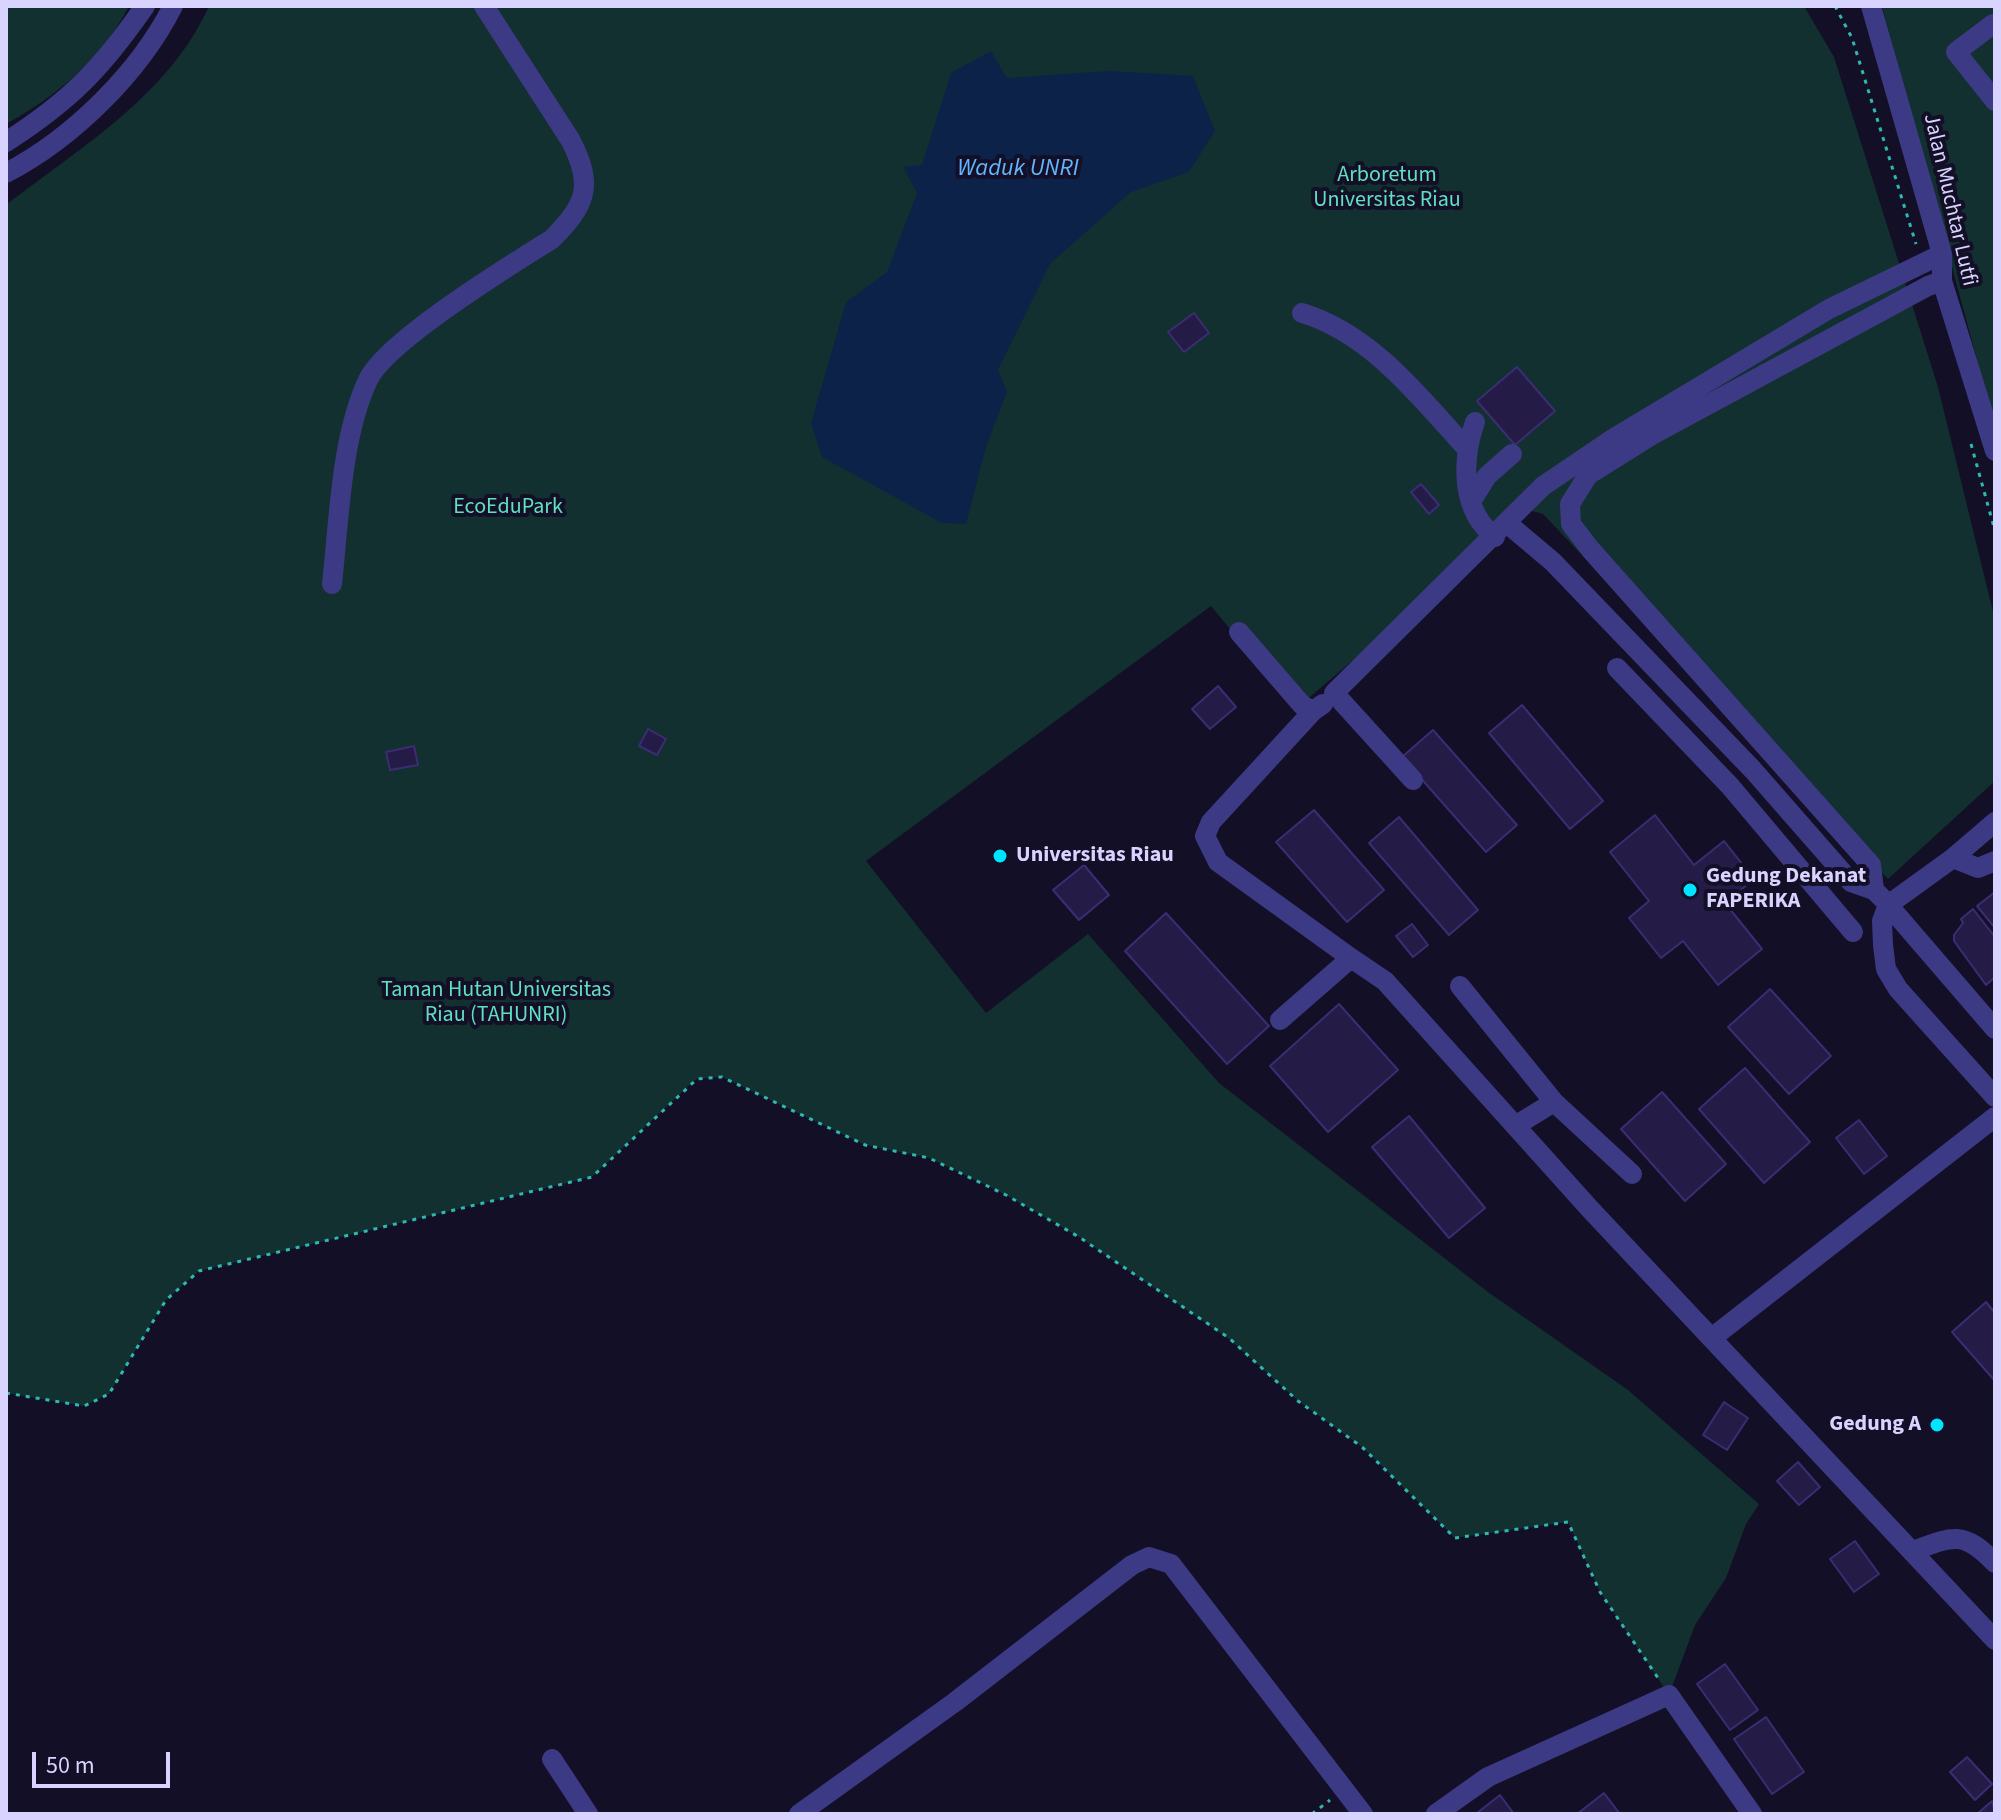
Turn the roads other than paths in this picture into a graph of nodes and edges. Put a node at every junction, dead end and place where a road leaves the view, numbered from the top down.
1 (145, 6) edge
2 (173, 6) edge
3 (484, 6) edge
4 (1871, 6) edge
5 (1995, 27) edge
6 (1995, 101) edge
7 (6, 142) edge
8 (6, 173) edge
9 (1942, 254) junction
10 (1942, 281) junction
11 (1302, 313) dead end
12 (1475, 422) dead end
13 (1466, 448) junction
14 (1995, 451) edge
15 (1512, 454) dead end
16 (1472, 500) junction
17 (1502, 530) junction
18 (332, 584) dead end
19 (1239, 632) dead end
20 (1617, 668) dead end
21 (1334, 693) junction
22 (1313, 711) junction
23 (1753, 770) junction
24 (1413, 780) dead end
25 (1730, 786) junction
26 (1995, 822) edge
27 (1804, 829) junction
28 (1784, 847) junction
29 (1953, 858) junction
30 (1995, 861) edge
31 (1881, 898) junction
32 (1853, 932) dead end
33 (1351, 958) junction
34 (1460, 986) dead end
35 (1280, 1020) dead end
36 (1995, 1029) edge
37 (1995, 1097) edge
38 (1554, 1102) junction
39 (1995, 1117) edge
40 (1515, 1126) junction
41 (1632, 1174) dead end
42 (1713, 1337) junction
43 (1913, 1551) junction
44 (1995, 1563) edge
45 (1995, 1640) edge
46 (552, 1759) dead end
47 (588, 1814) edge
48 (799, 1814) edge
49 (1363, 1814) edge
50 (1436, 1814) edge
51 (1752, 1814) edge

1 - 7 street
2 - 8 street
3 - 18 street
4 - 9 street, Jalan Muchtar Lutfi
5 - 6 street
9 - 10 street, Jalan Muchtar Lutfi
9 - 17 street
10 - 14 street, Jalan Muchtar Lutfi
10 - 31 street
11 - 13 street
12 - 13 street
13 - 16 street
15 - 16 street
16 - 17 street
17 - 21 street
17 - 23 street
19 - 22 street
20 - 25 street
21 - 22 street
21 - 24 street
22 - 33 street
23 - 25 street
23 - 27 street
25 - 28 street
26 - 29 street
27 - 28 street
27 - 31 street
28 - 32 street
29 - 30 street
29 - 31 street
31 - 36 street
31 - 37 street
33 - 35 street
33 - 40 street
34 - 38 street
38 - 40 street
38 - 41 street
39 - 42 street
40 - 42 street
42 - 43 street
43 - 44 street
43 - 45 street
46 - 47 street
48 - 49 street
50 - 51 street

